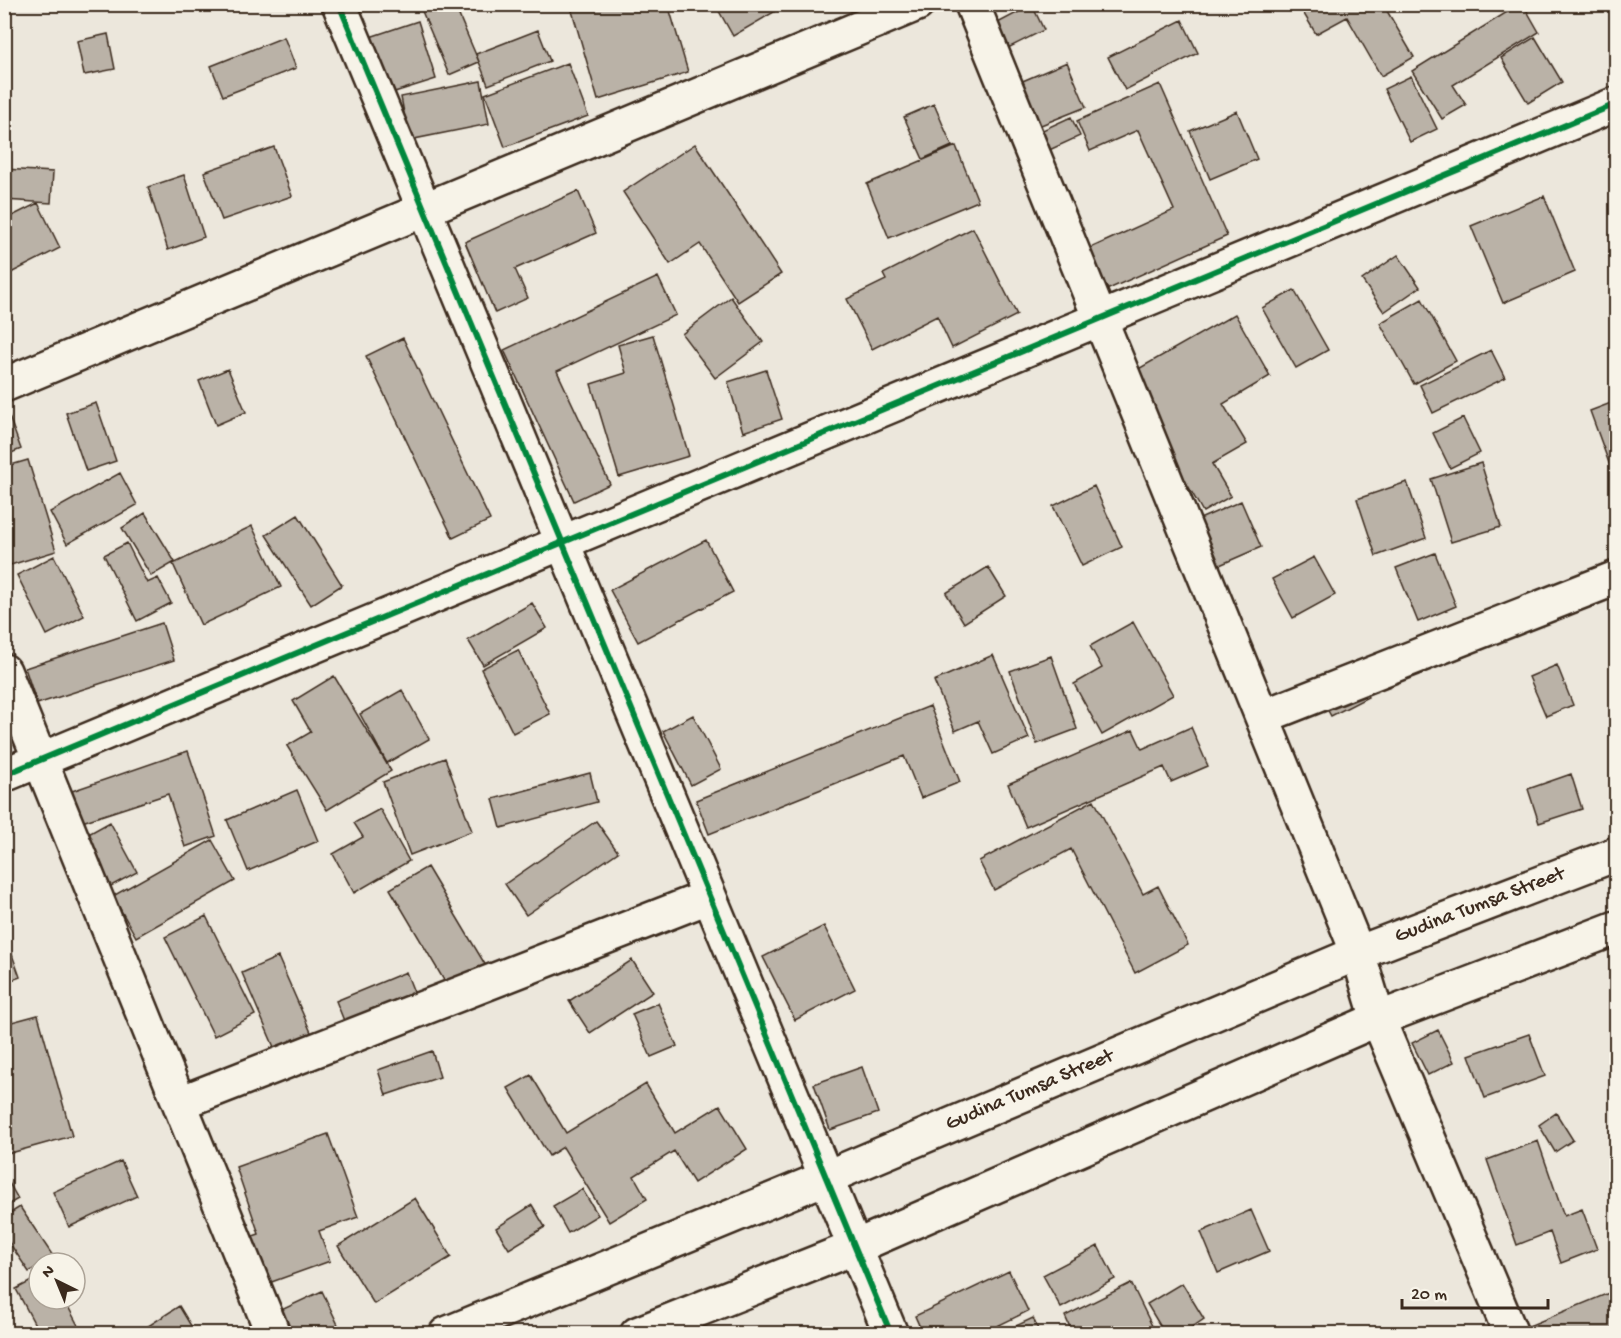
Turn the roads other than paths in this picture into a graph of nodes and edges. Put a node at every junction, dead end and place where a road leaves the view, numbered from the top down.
1 (339, 4) edge
2 (917, 4) edge
3 (972, 4) edge
4 (1617, 104) edge
5 (424, 210) junction
6 (1101, 319) junction
7 (4, 385) edge
8 (561, 543) junction
9 (1617, 578) edge
10 (4, 671) edge
11 (1262, 717) junction
12 (41, 760) junction
13 (4, 775) edge
14 (1617, 854) edge
15 (708, 897) junction
16 (1617, 928) edge
17 (1358, 953) junction
18 (1378, 1019) junction
19 (180, 1103) junction
20 (825, 1178) junction
21 (853, 1248) junction
22 (273, 1334) edge
23 (446, 1334) edge
24 (638, 1334) edge
25 (891, 1334) edge
26 (1511, 1334) edge

1 - 5 street
2 - 5 street
3 - 6 street
4 - 6 street
5 - 7 street
5 - 8 street
6 - 8 street
6 - 11 street
8 - 12 street
8 - 15 street
9 - 11 street
10 - 12 street
11 - 17 street
12 - 13 street
12 - 19 street
14 - 17 street, Gudina Tumsa Street
15 - 19 street
15 - 20 street
16 - 18 street
17 - 18 street
17 - 20 street, Gudina Tumsa Street
18 - 21 street
18 - 26 street
19 - 22 street
20 - 21 street
20 - 23 street, Gudina Tumsa Street
21 - 24 street
21 - 25 street

